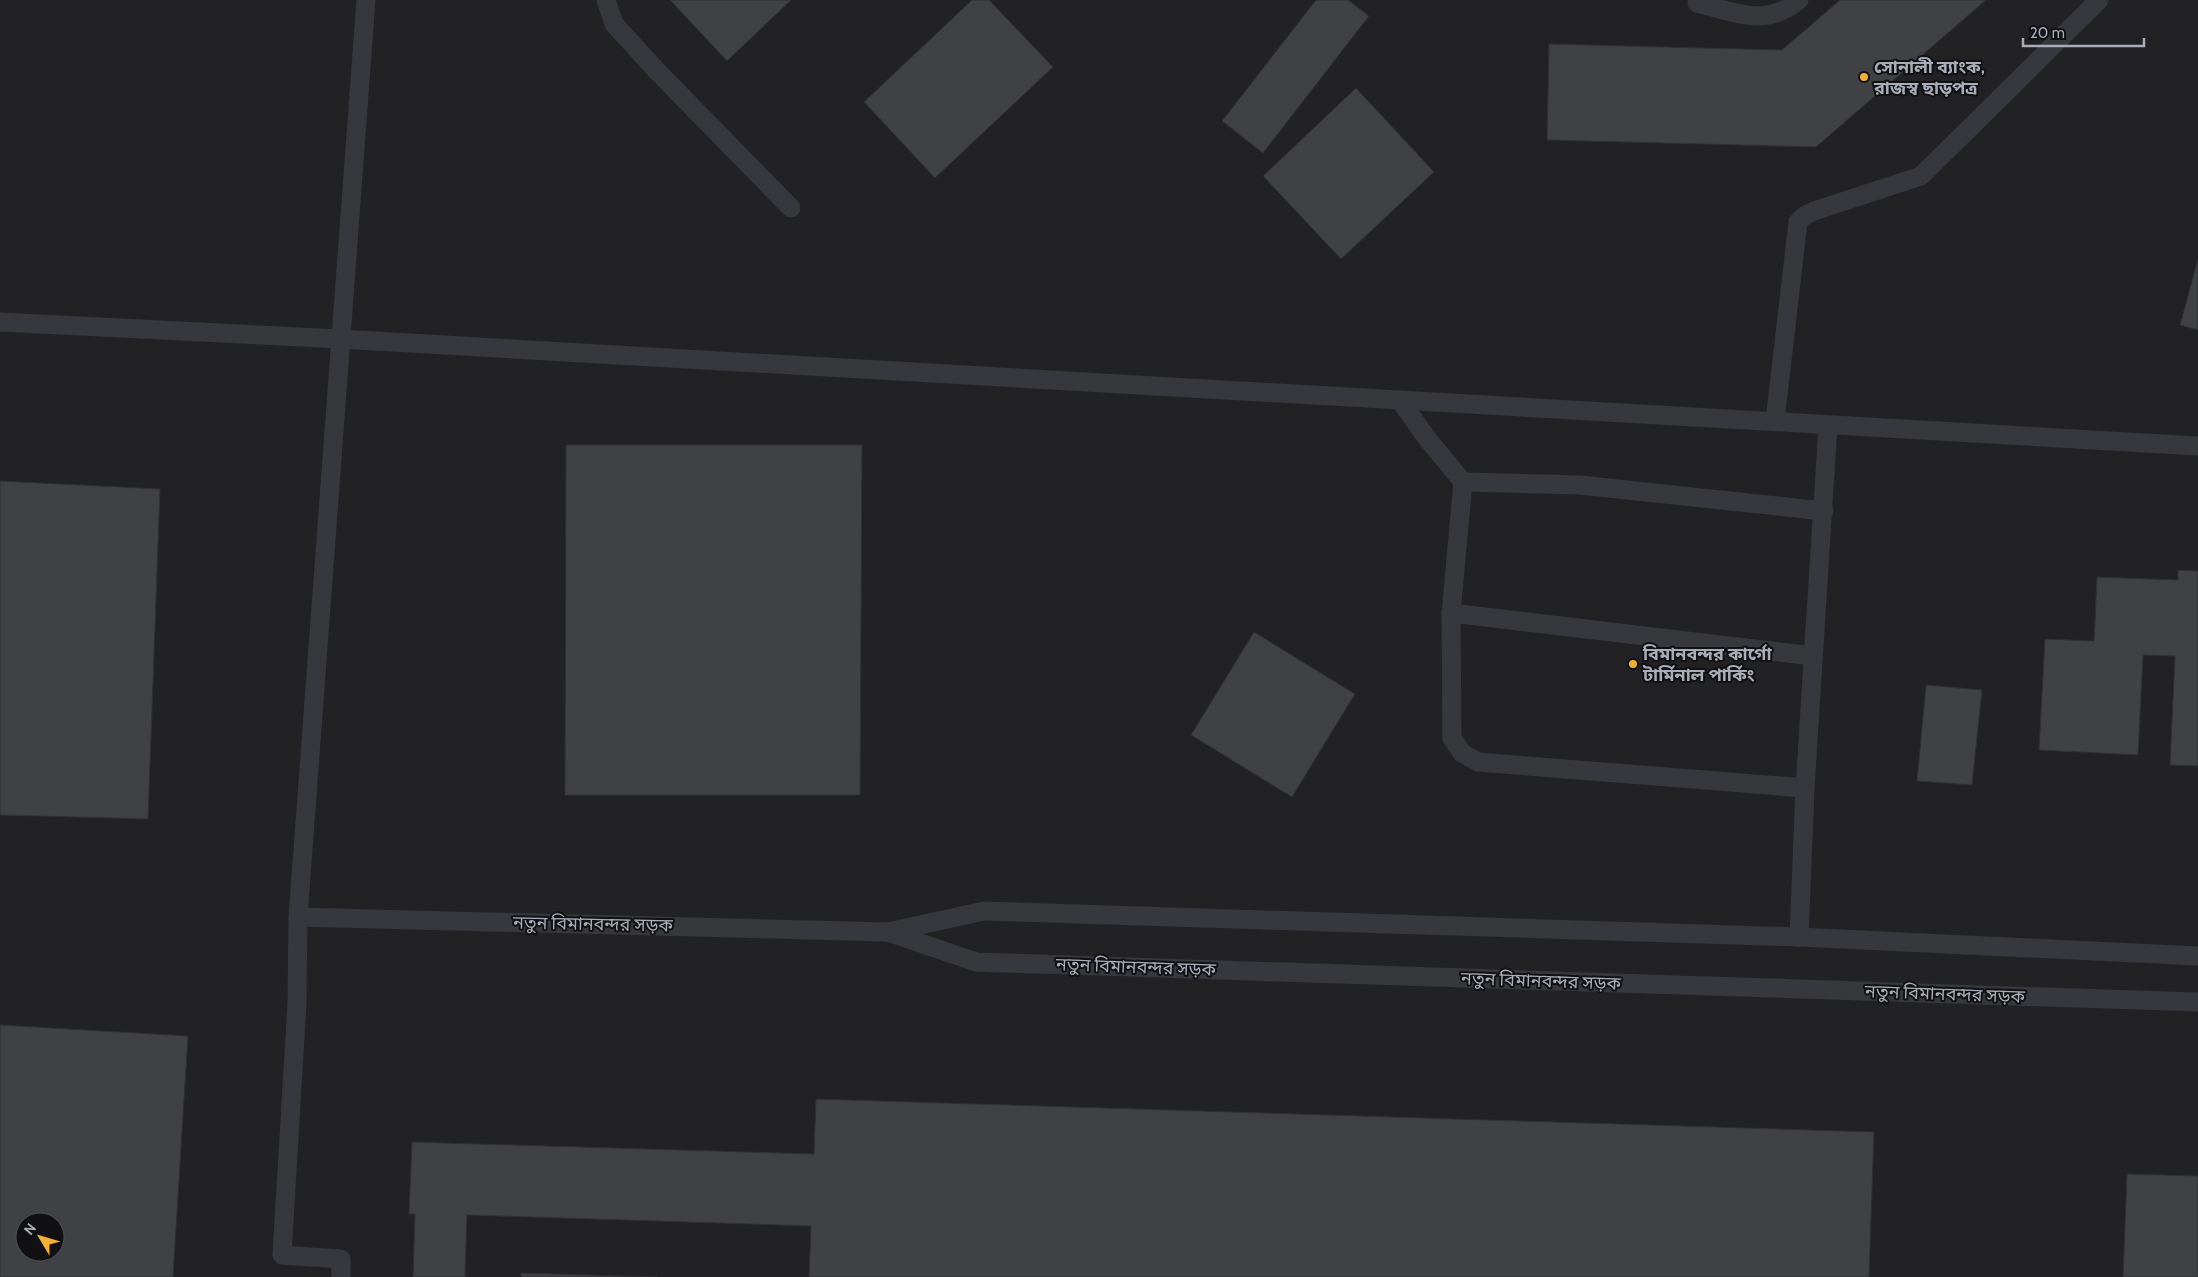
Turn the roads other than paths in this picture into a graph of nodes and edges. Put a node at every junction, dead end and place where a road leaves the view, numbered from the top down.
1 (366, 0) edge
2 (606, 0) edge
3 (1800, 0) edge
4 (2099, 0) edge
5 (1697, 3) dead end
6 (791, 208) dead end
7 (0, 322) edge
8 (340, 339) junction
9 (1400, 400) junction
10 (1775, 421) junction
11 (1828, 425) junction
12 (2198, 446) edge
13 (1463, 482) junction
14 (1824, 511) junction
15 (1452, 613) junction
16 (1813, 656) junction
17 (1805, 788) junction
18 (298, 917) junction
19 (888, 932) junction
20 (1799, 937) junction
21 (2198, 956) edge
22 (2198, 1002) edge
23 (341, 1277) edge

1 - 8 lane
2 - 6 lane
3 - 5 lane
4 - 10 lane
7 - 8 lane
8 - 9 lane
8 - 18 lane
9 - 10 lane
9 - 13 lane
10 - 11 lane
11 - 12 lane
11 - 14 lane
13 - 14 lane
13 - 15 lane
14 - 16 lane
15 - 16 lane
15 - 17 lane
16 - 17 lane
17 - 20 lane
18 - 19 lane, নতুন বিমানবন্দর সড়ক
18 - 23 lane
19 - 20 lane, নতুন বিমানবন্দর সড়ক
19 - 22 lane, নতুন বিমানবন্দর সড়ক
20 - 21 lane, নতুন বিমানবন্দর সড়ক

